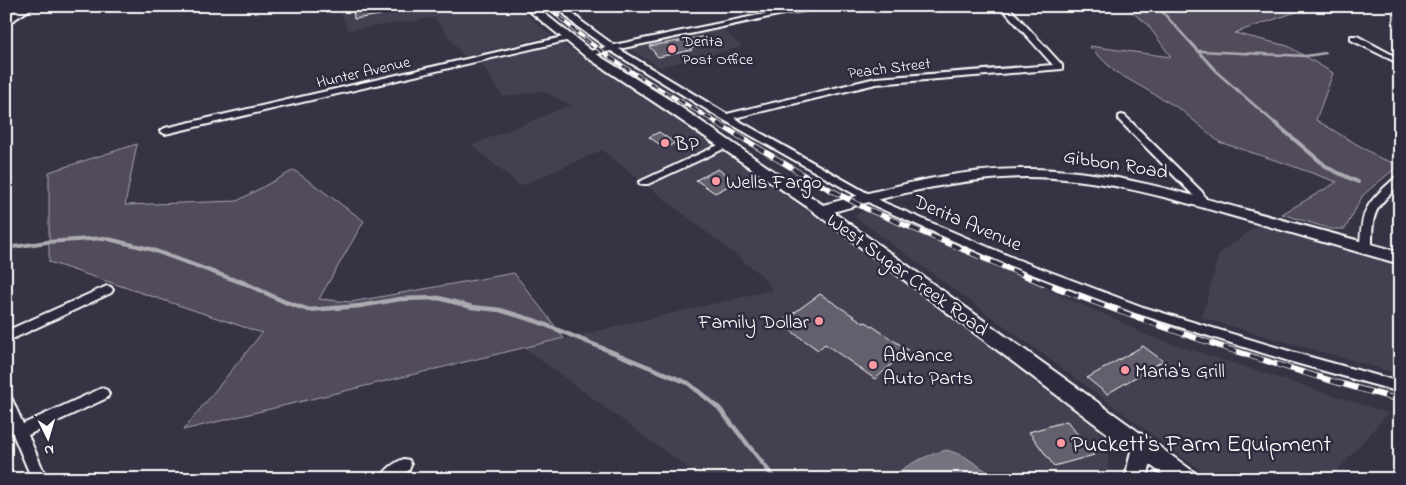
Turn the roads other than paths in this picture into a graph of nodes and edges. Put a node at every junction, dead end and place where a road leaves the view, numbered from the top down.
1 (30, 6) edge
2 (528, 6) edge
3 (561, 6) edge
4 (831, 6) edge
5 (1004, 6) edge
6 (6, 22) edge
7 (567, 38) junction
8 (1354, 38) dead end
9 (612, 48) junction
10 (589, 54) junction
11 (1400, 62) edge
12 (725, 117) junction
13 (1122, 118) dead end
14 (165, 131) dead end
15 (727, 144) junction
16 (1400, 179) edge
17 (644, 182) dead end
18 (867, 198) junction
19 (1202, 201) junction
20 (821, 210) junction
21 (1366, 249) junction
22 (1400, 258) edge
23 (108, 290) dead end
24 (6, 337) edge
25 (1400, 387) edge
26 (102, 394) dead end
27 (6, 401) edge
28 (19, 433) junction
29 (1143, 446) junction
30 (404, 465) dead end
31 (40, 479) edge
32 (388, 479) edge
33 (1136, 479) edge
34 (1186, 479) edge

1 - 6 main road
2 - 7 main road, West Sugar Creek Road
3 - 9 street, Derita Avenue
4 - 9 street
5 - 12 street, Peach Street
7 - 10 main road, West Sugar Creek Road
7 - 14 street, Hunter Avenue
8 - 11 street
9 - 10 street
9 - 12 street, Derita Avenue
10 - 15 main road, West Sugar Creek Road
12 - 18 street, Derita Avenue
13 - 19 street
15 - 17 street
15 - 20 main road, West Sugar Creek Road
16 - 21 street
18 - 19 main road, Gibbon Road
18 - 20 main road, Gibbon Road
18 - 25 street, Derita Avenue
19 - 21 main road, Gibbon Road
20 - 29 main road, West Sugar Creek Road
21 - 22 main road, Gibbon Road
23 - 24 street
26 - 28 street
27 - 28 street
28 - 31 street
29 - 33 main road
29 - 34 main road, West Sugar Creek Road
30 - 32 street

